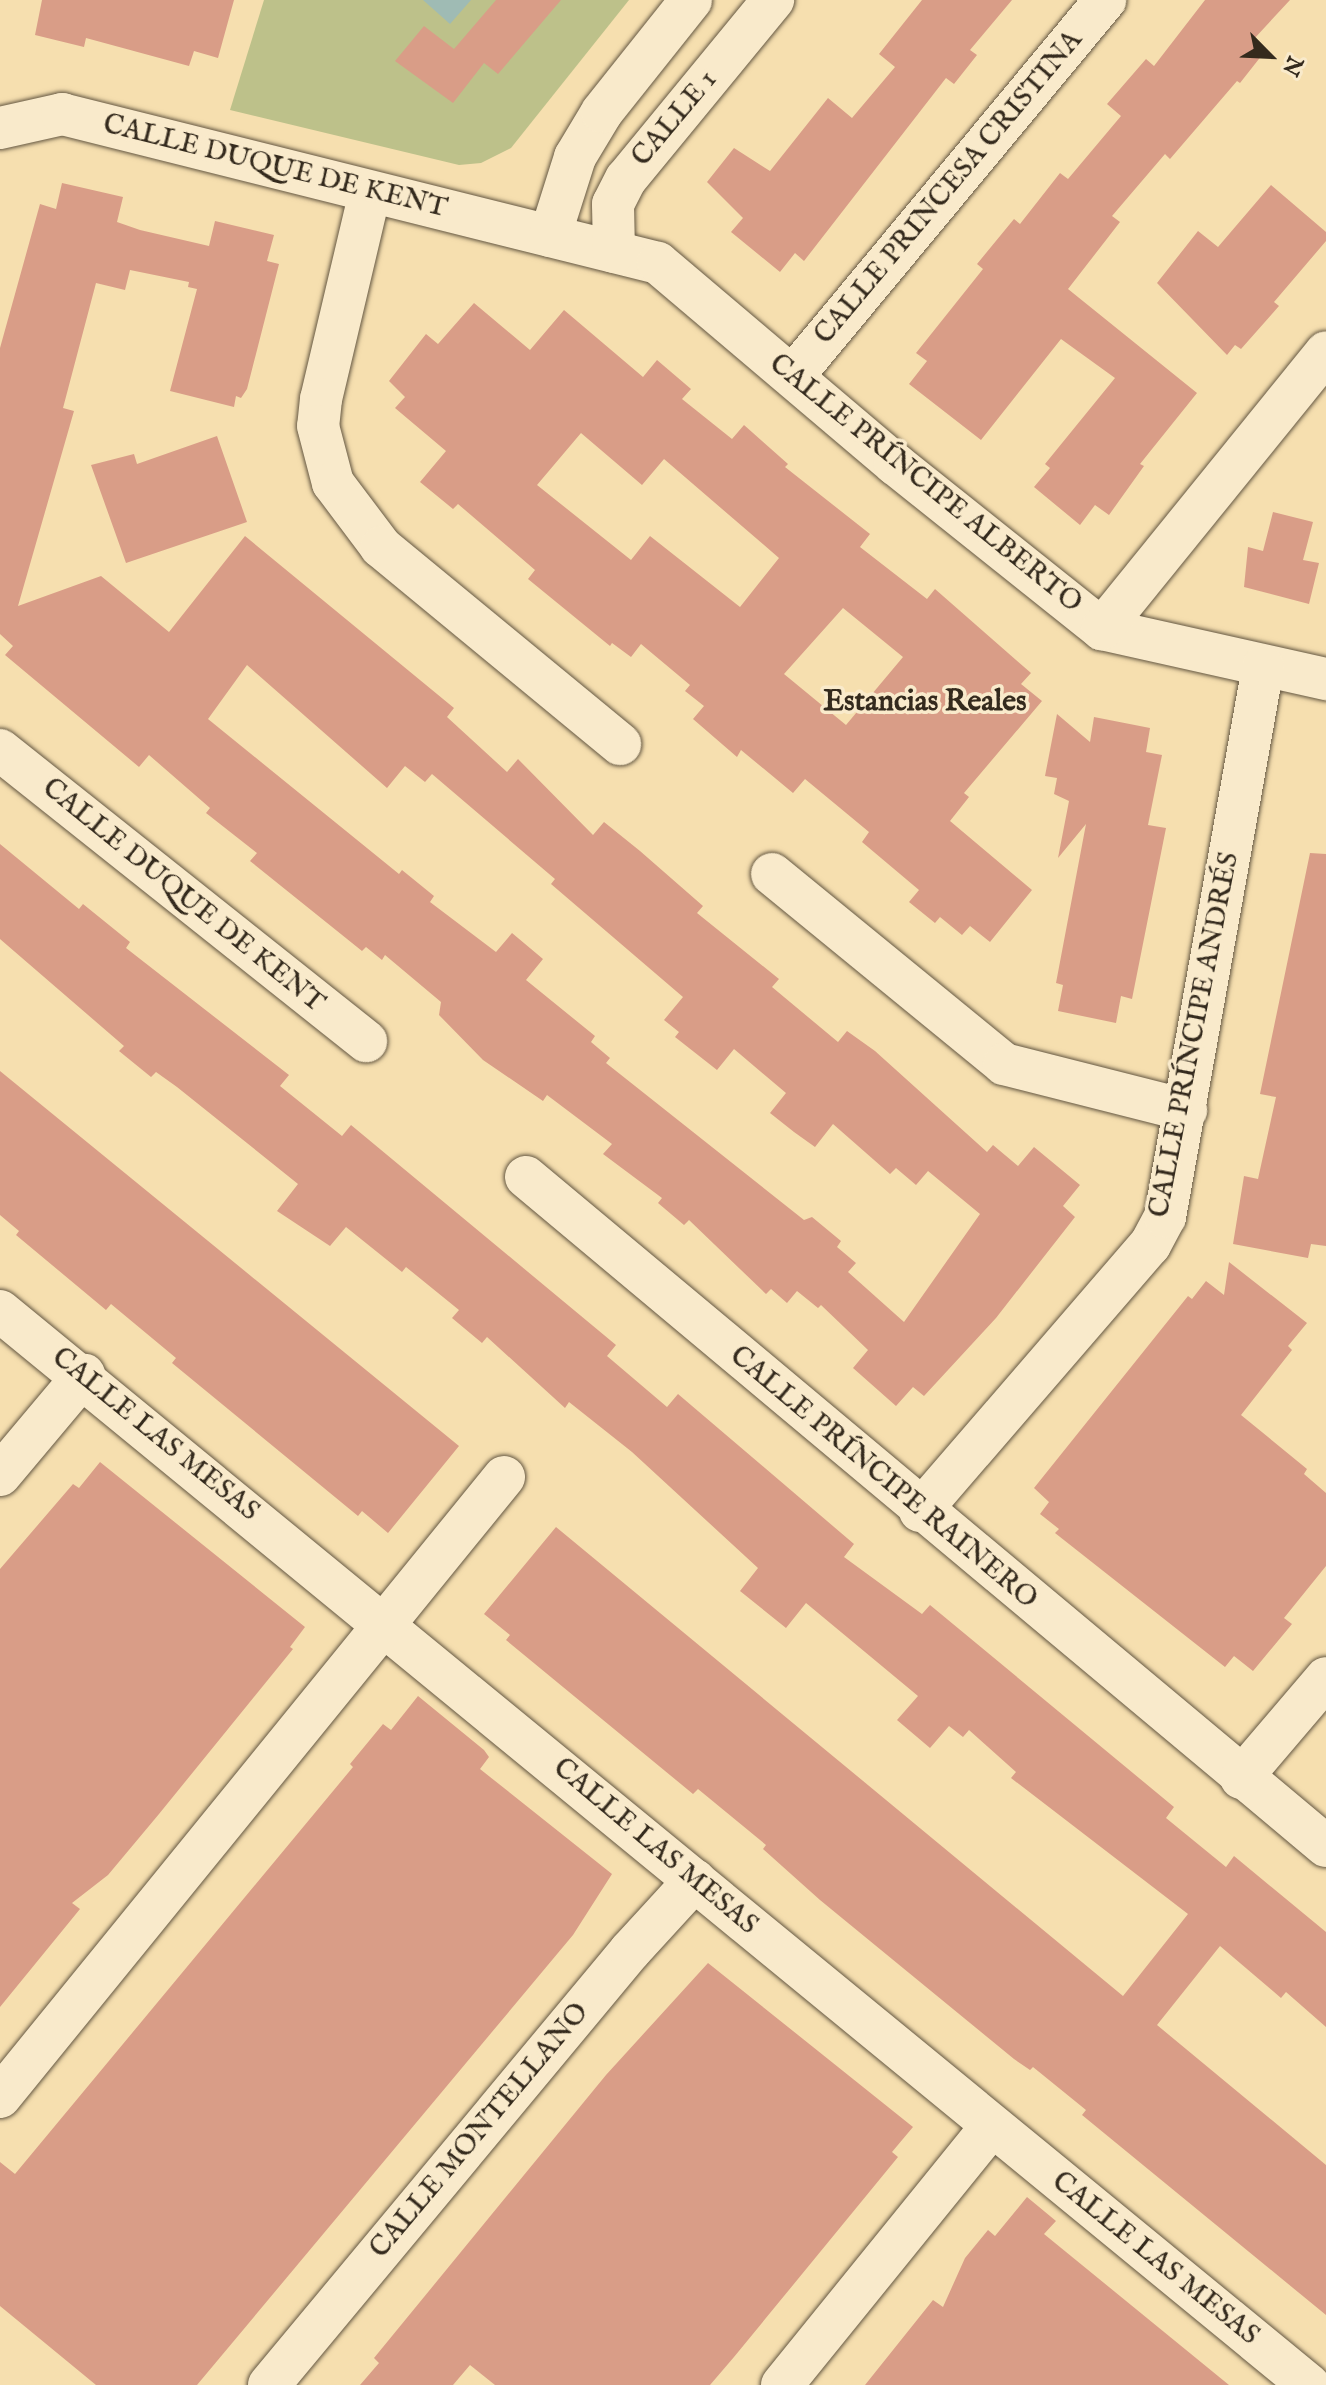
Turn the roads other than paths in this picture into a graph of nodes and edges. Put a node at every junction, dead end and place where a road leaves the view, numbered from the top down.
1 (691, 0) edge
2 (773, 0) edge
3 (1105, 0) edge
4 (0, 128) edge
5 (370, 192) junction
6 (550, 236) junction
7 (614, 252) junction
8 (1326, 352) edge
9 (793, 376) junction
10 (1102, 629) junction
11 (1263, 667) junction
12 (1326, 679) edge
13 (620, 744) dead end
14 (0, 750) edge
15 (772, 874) dead end
16 (366, 1041) dead end
17 (1186, 1110) junction
18 (526, 1177) dead end
19 (0, 1311) edge
20 (84, 1375) junction
21 (0, 1475) edge
22 (504, 1477) dead end
23 (920, 1511) junction
24 (386, 1624) junction
25 (1326, 1678) edge
26 (1241, 1778) junction
27 (1326, 1846) edge
28 (695, 1880) junction
29 (0, 2097) edge
30 (992, 2126) junction
31 (1302, 2383) edge
32 (269, 2385) edge
33 (782, 2385) edge

1 - 6 street, CALLE 1
2 - 7 street, CALLE 1
3 - 9 street, CALLE PRINCESA CRISTINA
4 - 5 street, CALLE DUQUE DE KENT
5 - 6 street, CALLE DUQUE DE KENT
5 - 13 street
6 - 7 street, CALLE PRÍNCIPE ALBERTO
7 - 9 street, CALLE PRÍNCIPE ALBERTO
8 - 10 street
9 - 10 street, CALLE PRÍNCIPE ALBERTO
10 - 11 street, CALLE PRÍNCIPE ALBERTO
11 - 12 street, CALLE PRÍNCIPE ALBERTO
11 - 17 street, CALLE PRÍNCIPE ANDRÉS
14 - 16 street, CALLE DUQUE DE KENT
15 - 17 street
17 - 23 street, CALLE PRÍNCIPE ANDRÉS
18 - 23 street, CALLE PRÍNCIPE RAINERO
19 - 20 street, CALLE LAS MESAS
20 - 21 street
20 - 24 street, CALLE LAS MESAS
22 - 24 street
23 - 26 street, CALLE PRÍNCIPE RAINERO
24 - 28 street, CALLE LAS MESAS
24 - 29 street
25 - 26 street
26 - 27 street, CALLE PRÍNCIPE RAINERO
28 - 30 street, CALLE LAS MESAS
28 - 32 street, CALLE MONTELLANO
30 - 31 street, CALLE LAS MESAS
30 - 33 street

